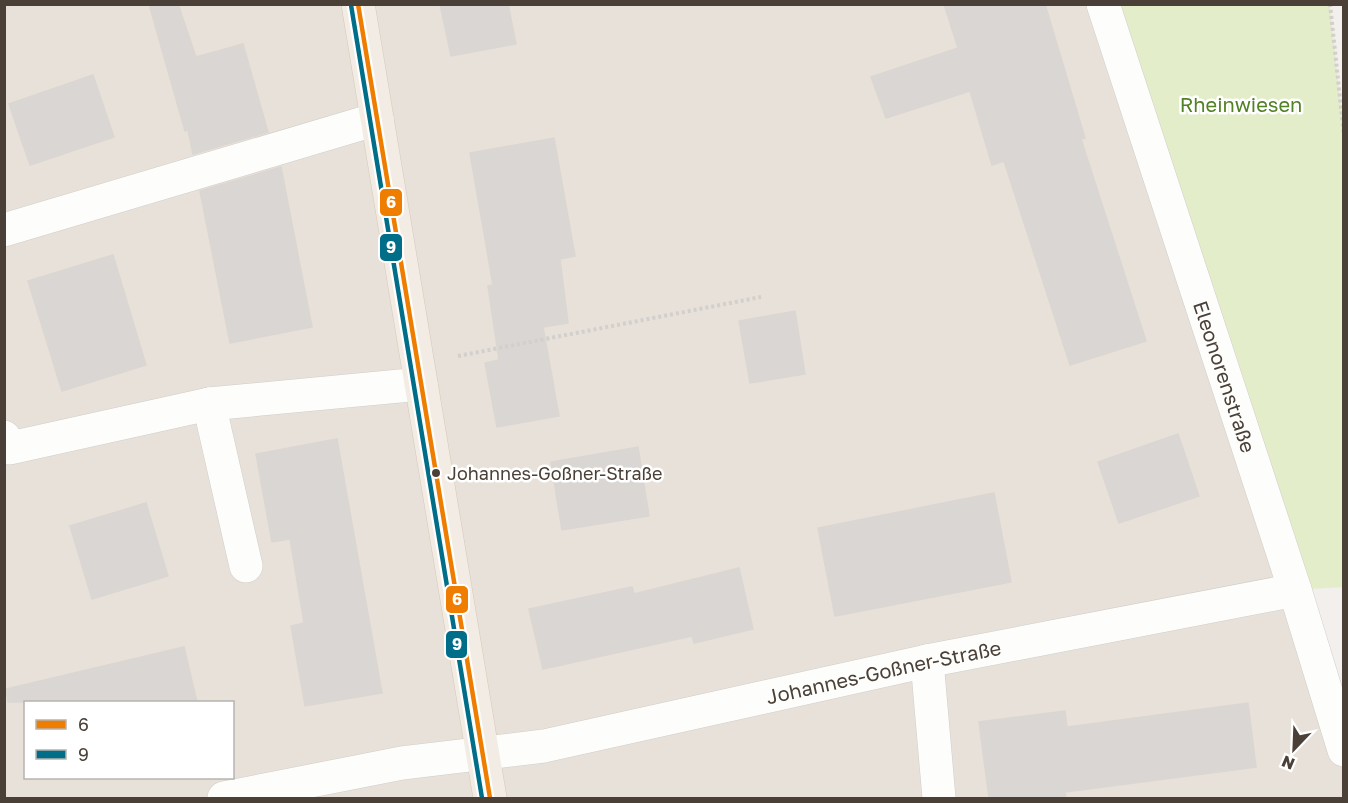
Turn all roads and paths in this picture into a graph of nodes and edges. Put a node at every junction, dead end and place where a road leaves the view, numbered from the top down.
1 (358, 4) edge
2 (1103, 4) edge
3 (1330, 4) edge
4 (1342, 93) edge
5 (377, 119) junction
6 (1344, 136) edge
7 (4, 230) edge
8 (761, 297) dead end
9 (458, 356) dead end
10 (421, 384) junction
11 (209, 404) junction
12 (4, 437) edge
13 (246, 566) dead end
14 (1295, 590) junction
15 (927, 661) junction
16 (1344, 750) edge
17 (481, 756) junction
18 (224, 798) edge
19 (490, 798) edge
20 (939, 798) edge

1 - 5 main road
2 - 14 street, Eleonorenstraße
3 - 4 path
4 - 6 path
5 - 7 street
5 - 10 main road
8 - 9 path
10 - 11 street
10 - 17 main road
11 - 12 street
11 - 13 street
14 - 15 street, Johannes-Goßner-Straße
14 - 16 street, Eleonorenstraße
15 - 17 street, Johannes-Goßner-Straße
15 - 20 street
17 - 18 street, Johannes-Goßner-Straße
17 - 19 main road

